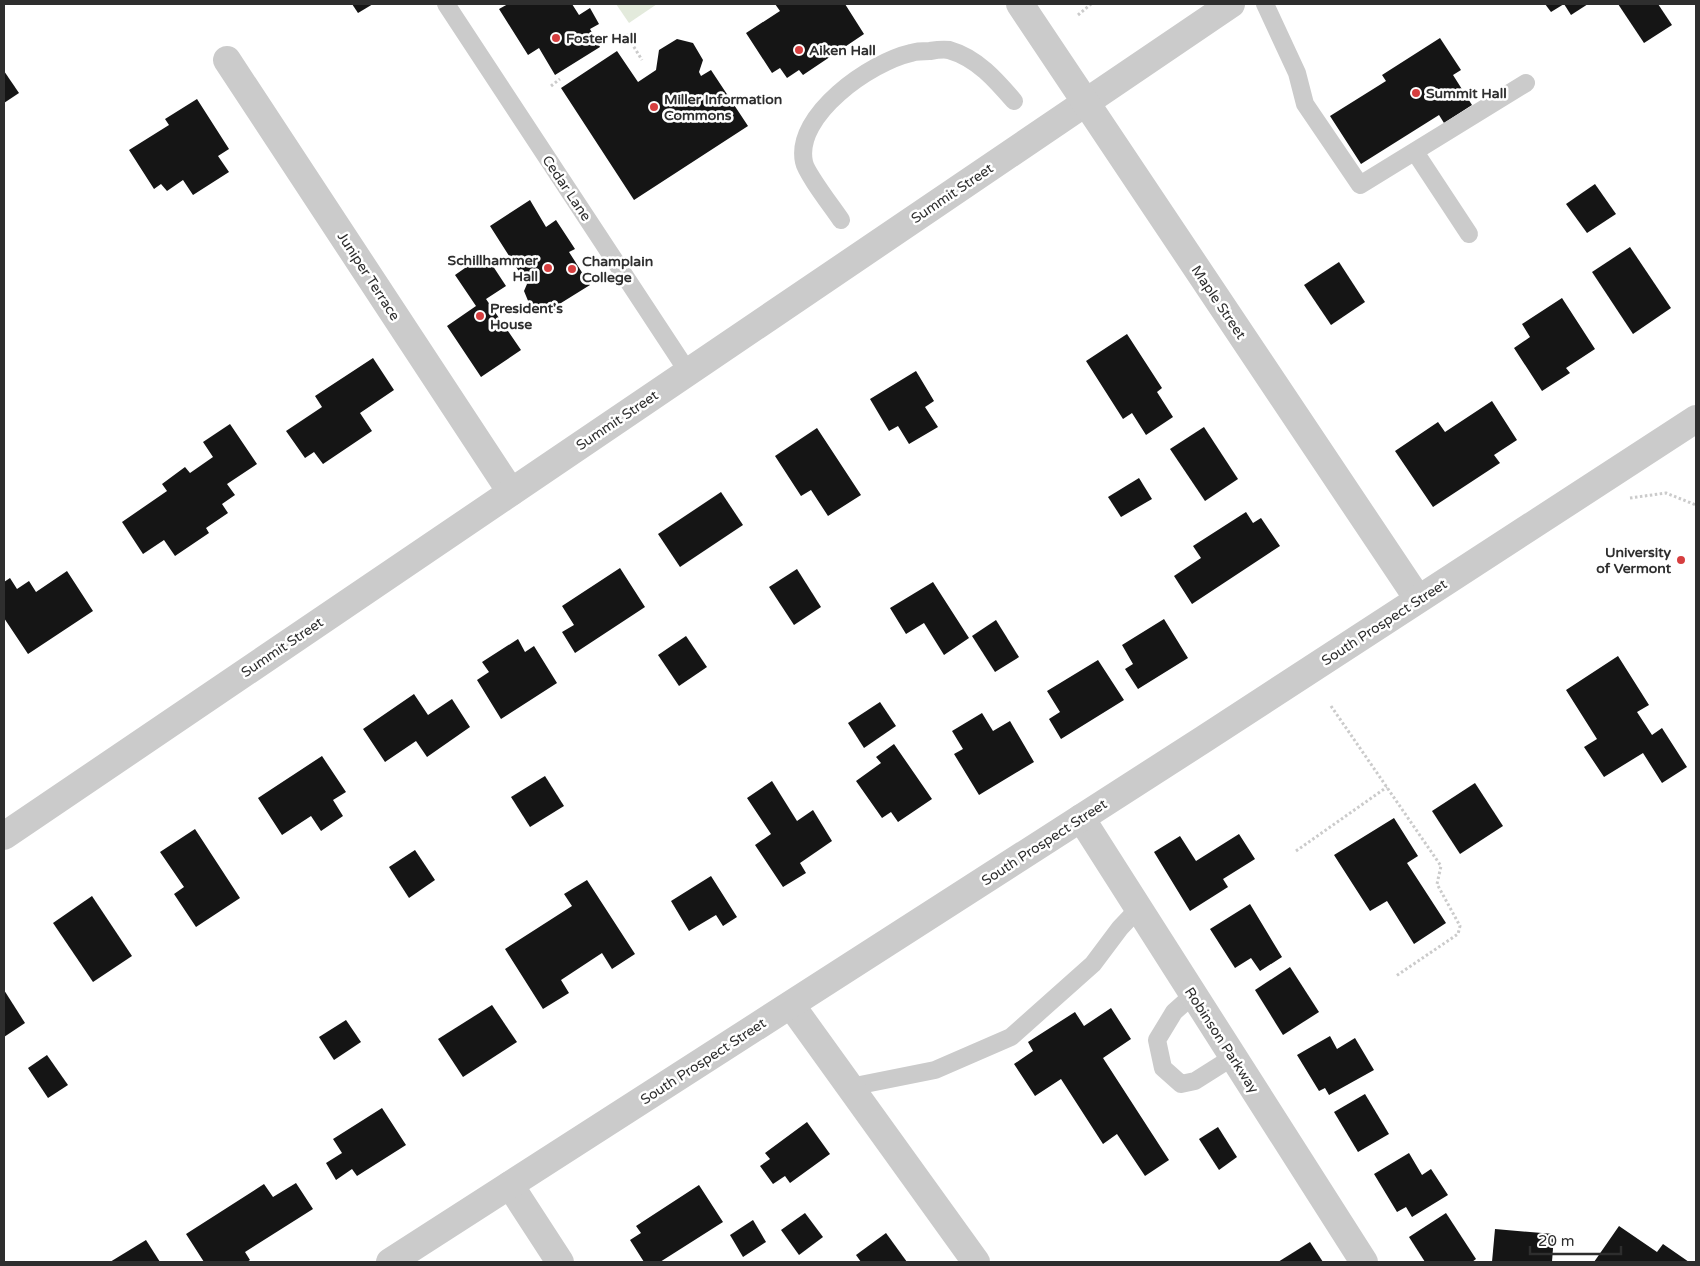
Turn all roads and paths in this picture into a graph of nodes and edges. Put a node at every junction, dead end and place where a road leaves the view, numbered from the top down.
1 (446, 4) edge
2 (1020, 4) edge
3 (1091, 4) edge
4 (1230, 4) edge
5 (1265, 4) edge
6 (1078, 15) dead end
7 (626, 34) dead end
8 (227, 60) dead end
9 (642, 60) dead end
10 (560, 79) dead end
11 (1526, 83) dead end
12 (551, 86) dead end
13 (1014, 102) dead end
14 (1086, 102) junction
15 (1415, 152) junction
16 (841, 220) dead end
17 (1469, 234) dead end
18 (688, 372) junction
19 (1696, 419) edge
20 (1592, 486) junction
21 (511, 492) junction
22 (1696, 506) edge
23 (1418, 599) junction
24 (1331, 706) dead end
25 (1387, 787) junction
26 (1080, 818) junction
27 (4, 836) edge
28 (1296, 851) dead end
29 (1138, 909) junction
30 (1396, 976) dead end
31 (1193, 995) junction
32 (791, 1005) junction
33 (1233, 1057) junction
34 (850, 1087) junction
35 (510, 1185) junction
36 (390, 1262) edge
37 (560, 1262) edge
38 (976, 1262) edge
39 (1364, 1262) edge

1 - 18 lane, Cedar Lane
2 - 14 street, Maple Street
3 - 6 path
4 - 14 street, Summit Street
5 - 15 lane
7 - 9 path
8 - 21 street, Juniper Terrace
10 - 12 path
11 - 15 lane
13 - 16 lane
14 - 18 street, Summit Street
14 - 23 street, Maple Street
15 - 17 lane
18 - 21 street, Summit Street
19 - 20 street, South Prospect Street
20 - 22 path
20 - 23 street, South Prospect Street
21 - 27 street, Summit Street
23 - 26 street, South Prospect Street
24 - 25 path
25 - 28 path
25 - 30 path
26 - 29 street, Robinson Parkway
26 - 32 street, South Prospect Street
29 - 31 street, Robinson Parkway
29 - 34 lane
31 - 33 street, Robinson Parkway
31 - 33 lane
32 - 34 street
32 - 35 street, South Prospect Street
33 - 39 street, Robinson Parkway
34 - 38 street
35 - 36 street, South Prospect Street
35 - 37 street

